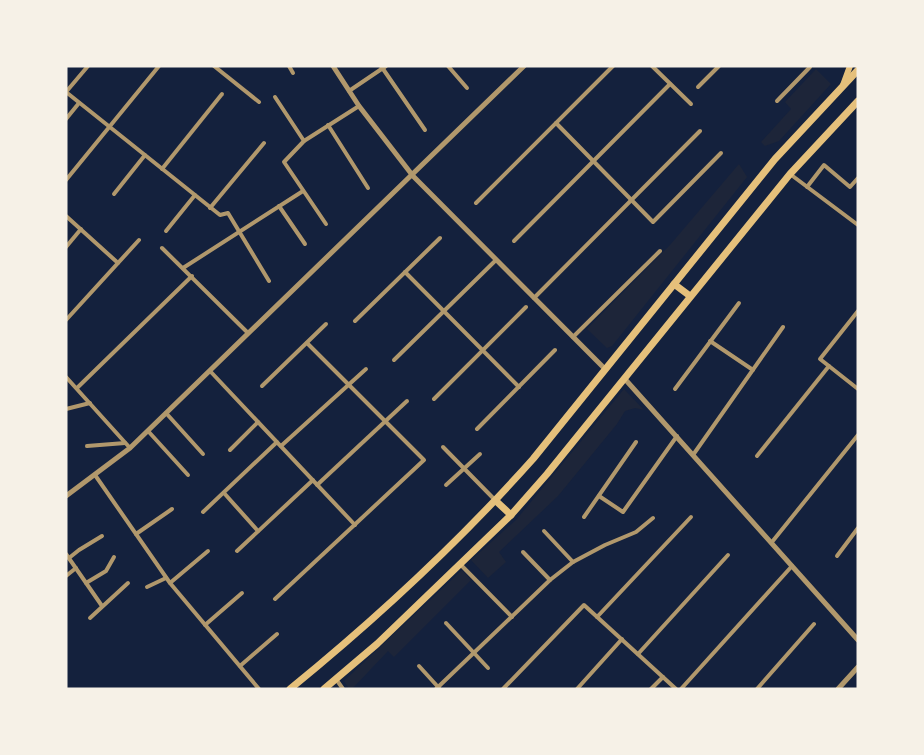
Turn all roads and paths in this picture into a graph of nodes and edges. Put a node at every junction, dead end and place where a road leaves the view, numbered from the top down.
1 (88, 66) edge
2 (159, 66) edge
3 (214, 66) edge
4 (289, 66) edge
5 (333, 66) edge
6 (448, 66) edge
7 (524, 66) edge
8 (613, 66) edge
9 (652, 66) edge
10 (719, 66) edge
11 (809, 66) edge
12 (850, 66) edge
13 (384, 67) edge
14 (858, 70) edge
15 (293, 73) dead end
16 (670, 84) junction
17 (843, 85) junction
18 (698, 87) dead end
19 (466, 88) dead end
20 (350, 91) junction
21 (66, 92) edge
22 (222, 94) dead end
23 (275, 98) dead end
24 (777, 101) dead end
25 (858, 101) edge
26 (79, 102) junction
27 (259, 102) dead end
28 (691, 104) dead end
29 (359, 106) junction
30 (854, 109) edge
31 (66, 119) edge
32 (555, 123) junction
33 (328, 125) junction
34 (109, 127) junction
35 (425, 130) dead end
36 (700, 131) dead end
37 (304, 141) junction
38 (264, 144) dead end
39 (721, 153) dead end
40 (145, 155) junction
41 (594, 162) junction
42 (162, 169) junction
43 (790, 174) junction
44 (413, 176) junction
45 (858, 178) edge
46 (66, 180) edge
47 (807, 187) junction
48 (368, 188) dead end
49 (303, 191) junction
50 (114, 194) dead end
51 (195, 195) junction
52 (632, 200) junction
53 (476, 202) dead end
54 (279, 206) junction
55 (210, 208) junction
56 (66, 216) edge
57 (326, 224) dead end
58 (858, 225) edge
59 (81, 229) junction
60 (166, 231) dead end
61 (238, 232) junction
62 (440, 238) dead end
63 (139, 240) dead end
64 (514, 241) dead end
65 (304, 244) dead end
66 (66, 247) edge
67 (162, 248) dead end
68 (660, 251) dead end
69 (496, 260) junction
70 (118, 263) junction
71 (183, 268) junction
72 (405, 272) junction
73 (192, 276) junction
74 (269, 281) dead end
75 (674, 284) junction
76 (690, 296) junction
77 (534, 298) junction
78 (739, 303) dead end
79 (526, 307) dead end
80 (444, 311) junction
81 (858, 311) edge
82 (66, 320) edge
83 (355, 321) dead end
84 (326, 324) dead end
85 (783, 327) dead end
86 (249, 334) junction
87 (573, 338) junction
88 (710, 341) junction
89 (307, 343) junction
90 (483, 350) junction
91 (555, 350) dead end
92 (394, 360) dead end
93 (829, 366) junction
94 (366, 369) dead end
95 (605, 369) junction
96 (753, 370) junction
97 (210, 371) junction
98 (66, 377) edge
99 (624, 378) junction
100 (349, 384) junction
101 (262, 386) dead end
102 (519, 387) junction
103 (77, 388) junction
104 (675, 388) dead end
105 (858, 389) edge
106 (434, 399) dead end
107 (407, 401) dead end
108 (90, 403) junction
109 (66, 409) edge
110 (166, 413) junction
111 (385, 421) junction
112 (258, 422) junction
113 (477, 429) dead end
114 (148, 430) junction
115 (858, 435) edge
116 (677, 436) junction
117 (636, 442) dead end
118 (279, 444) junction
119 (128, 445) junction
120 (87, 446) dead end
121 (443, 447) dead end
122 (230, 450) dead end
123 (203, 454) dead end
124 (480, 454) dead end
125 (693, 455) junction
126 (758, 456) dead end
127 (464, 468) junction
128 (95, 475) junction
129 (188, 475) dead end
130 (313, 480) junction
131 (317, 485) junction
132 (446, 485) dead end
133 (224, 493) junction
134 (66, 496) edge
135 (599, 496) junction
136 (496, 501) junction
137 (172, 509) dead end
138 (204, 512) dead end
139 (511, 515) junction
140 (584, 517) dead end
141 (691, 517) dead end
142 (653, 518) dead end
143 (355, 525) junction
144 (858, 528) edge
145 (258, 531) junction
146 (544, 531) dead end
147 (136, 534) junction
148 (102, 536) dead end
149 (772, 542) junction
150 (237, 550) dead end
151 (208, 551) dead end
152 (523, 552) dead end
153 (728, 555) dead end
154 (68, 556) edge
155 (837, 556) dead end
156 (114, 557) dead end
157 (573, 562) junction
158 (460, 564) junction
159 (793, 565) junction
160 (76, 568) junction
161 (66, 576) edge
162 (166, 578) junction
163 (550, 580) junction
164 (86, 583) junction
165 (128, 583) dead end
166 (170, 583) junction
167 (147, 587) dead end
168 (242, 593) dead end
169 (275, 599) dead end
170 (102, 606) junction
171 (512, 617) junction
172 (597, 617) junction
173 (90, 618) dead end
174 (446, 623) dead end
175 (814, 624) dead end
176 (205, 625) junction
177 (277, 634) dead end
178 (622, 639) junction
179 (858, 640) edge
180 (474, 653) junction
181 (638, 654) junction
182 (240, 666) junction
183 (419, 666) dead end
184 (858, 667) edge
185 (488, 668) dead end
186 (663, 676) junction
187 (336, 679) junction
188 (438, 688) edge
189 (259, 689) edge
190 (290, 689) edge
191 (324, 689) edge
192 (343, 689) edge
193 (504, 689) edge
194 (577, 689) edge
195 (651, 689) edge
196 (676, 689) edge
197 (681, 689) edge
198 (757, 689) edge
199 (838, 689) edge

1 - 21 street
2 - 34 street
3 - 27 street
4 - 15 street
5 - 20 street
6 - 19 street
7 - 44 street
8 - 32 street
9 - 16 street
10 - 18 street
11 - 24 street
12 - 17 main road
13 - 20 street
13 - 35 street
14 - 17 main road
16 - 28 street
16 - 41 street
17 - 75 main road
20 - 29 street
21 - 26 street
22 - 42 street
23 - 37 street
25 - 30 main road
26 - 31 street
26 - 34 street
29 - 33 street
29 - 44 street
30 - 43 main road
32 - 41 street
32 - 53 street
33 - 37 street
33 - 48 street
34 - 40 street
34 - 46 street
36 - 52 street
37 - 49 street
38 - 55 street
39 - 52 street
40 - 42 street
40 - 50 street
41 - 52 street
41 - 64 street
42 - 51 street
43 - 47 street
43 - 76 main road
44 - 69 street
44 - 86 street
45 - 47 street
47 - 58 street
49 - 54 street
49 - 57 street
51 - 55 street
51 - 60 street
52 - 77 street
54 - 61 street
54 - 65 street
55 - 61 street
56 - 59 street
59 - 66 street
59 - 70 street
61 - 71 street
61 - 74 street
62 - 72 street
63 - 70 street
67 - 71 street
68 - 87 street
69 - 77 street
69 - 80 street
70 - 82 street
71 - 73 street
72 - 80 street
72 - 83 street
73 - 86 street
73 - 103 street
75 - 76 main road
75 - 95 main road
76 - 99 main road
77 - 87 street
78 - 88 street
79 - 90 street
80 - 90 street
80 - 92 street
81 - 93 street
84 - 89 street
85 - 96 street
86 - 97 street
87 - 95 street
88 - 96 street
88 - 104 street
89 - 100 street
89 - 101 street
90 - 102 street
90 - 106 street
91 - 102 street
93 - 105 street
93 - 126 street
94 - 100 street
95 - 136 main road
96 - 125 street
97 - 110 street
97 - 112 street
98 - 103 street
99 - 116 street
99 - 139 main road
100 - 111 street
100 - 118 street
102 - 113 street
103 - 108 street
107 - 111 street
108 - 109 street
108 - 119 street
110 - 114 street
110 - 123 street
111 - 131 street
111 - 143 street
112 - 118 street
112 - 122 street
114 - 119 street
114 - 129 street
115 - 149 street
116 - 125 street
116 - 135 street
117 - 135 street
118 - 130 street
118 - 133 street
119 - 120 street
119 - 128 street
121 - 127 street
124 - 127 street
125 - 149 street
127 - 132 street
127 - 136 street
128 - 134 street
128 - 147 street
130 - 131 street
130 - 145 street
131 - 143 street
133 - 138 street
133 - 145 street
135 - 140 street
136 - 139 main road
136 - 190 main road
137 - 147 street
139 - 158 main road
141 - 172 street
142 - 157 street
143 - 169 street
144 - 155 street
145 - 150 street
146 - 157 street
147 - 162 street
148 - 154 street
149 - 159 street
151 - 166 street
152 - 163 street
153 - 181 street
154 - 160 street
156 - 164 street
157 - 163 street
158 - 171 street
158 - 187 main road
159 - 179 street
159 - 197 street
160 - 161 street
160 - 164 street
162 - 166 street
162 - 167 street
163 - 171 street
164 - 170 street
165 - 170 street
166 - 176 street
168 - 176 street
170 - 173 street
171 - 180 street
172 - 178 street
172 - 193 street
174 - 180 street
175 - 198 street
176 - 182 street
177 - 182 street
178 - 181 street
178 - 194 street
180 - 185 street
180 - 188 street
181 - 186 street
182 - 189 street
183 - 188 street
184 - 199 street
186 - 195 street
186 - 196 street
187 - 191 main road
187 - 192 street

